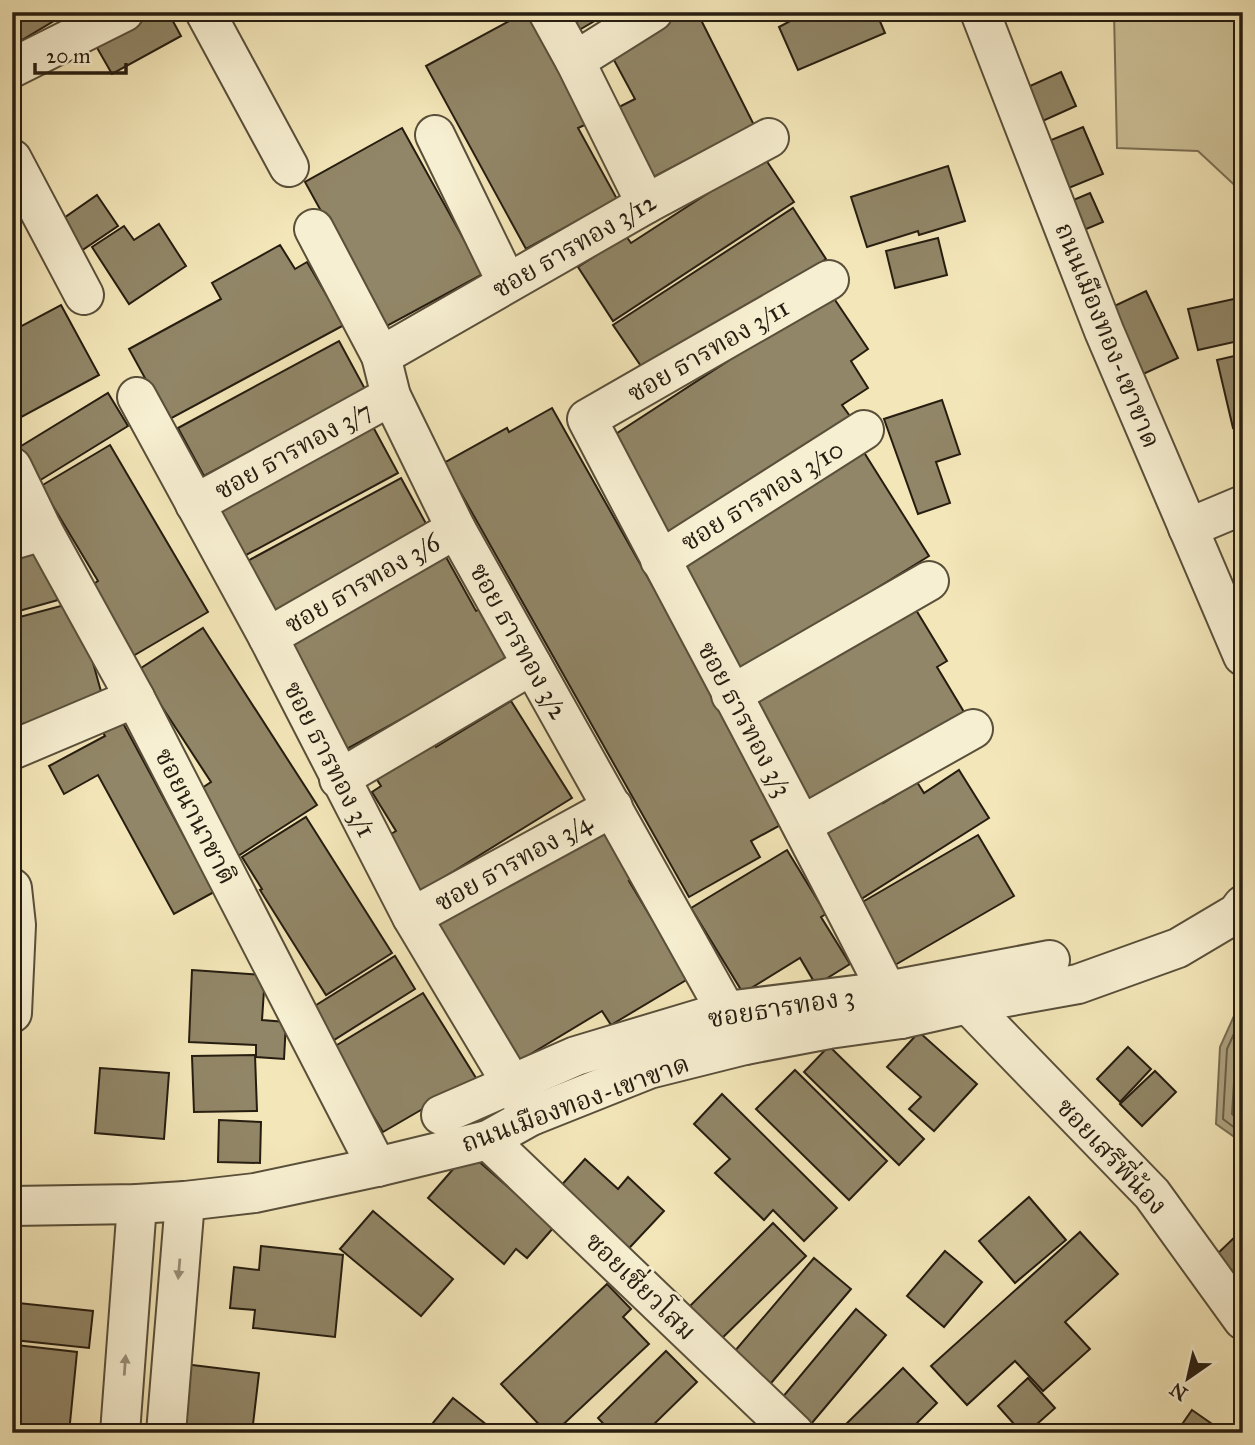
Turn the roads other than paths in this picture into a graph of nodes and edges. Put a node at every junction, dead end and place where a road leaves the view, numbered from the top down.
1 (124, 12) edge
2 (205, 12) edge
3 (548, 12) edge
4 (653, 12) edge
5 (980, 12) edge
6 (575, 61) junction
7 (12, 68) edge
8 (435, 135) dead end
9 (769, 138) dead end
10 (12, 159) edge
11 (289, 167) dead end
12 (646, 204) junction
13 (314, 229) dead end
14 (829, 280) dead end
15 (507, 283) junction
16 (84, 295) dead end
17 (381, 356) junction
18 (391, 396) junction
19 (137, 397) dead end
20 (587, 419) joint
21 (864, 430) dead end
22 (12, 467) edge
23 (195, 504) junction
24 (1243, 505) edge
25 (1188, 528) junction
26 (456, 529) junction
27 (28, 536) edge
28 (660, 560) junction
29 (929, 581) dead end
30 (268, 637) junction
31 (1243, 656) edge
32 (532, 665) junction
33 (731, 695) junction
34 (135, 698) junction
35 (973, 729) dead end
36 (12, 750) edge
37 (339, 779) junction
38 (613, 807) junction
39 (802, 825) junction
40 (12, 888) edge
41 (1243, 905) edge
42 (412, 917) junction
43 (1050, 960) dead end
44 (968, 1004) junction
45 (894, 1005) junction
46 (726, 1011) junction
47 (12, 1013) edge
48 (745, 1045) junction
49 (522, 1101) junction
50 (441, 1115) dead end
51 (488, 1140) junction
52 (377, 1167) junction
53 (185, 1201) junction
54 (137, 1204) junction
55 (12, 1206) edge
56 (1243, 1320) edge
57 (120, 1433) edge
58 (166, 1433) edge
59 (794, 1433) edge

1 - 7 street
2 - 11 street
3 - 6 street
4 - 6 street
5 - 25 street, ถนนเมืองทอง-เขาขาด
6 - 12 street
8 - 15 street
9 - 12 street, ซอย ธารทอง 3/12
10 - 16 street
12 - 15 street, ซอย ธารทอง 3/12
13 - 17 street, ซอย ธารทอง 3/2
14 - 20 street, ซอย ธารทอง 3/11
15 - 17 street, ซอย ธารทอง 3/12
17 - 18 street, ซอย ธารทอง 3/2
18 - 23 street, ซอย ธารทอง 3/7
18 - 26 street, ซอย ธารทอง 3/2
19 - 23 street, ซอย ธารทอง 3/1
20 - 28 street, ซอย ธารทอง 3/3
21 - 28 street, ซอย ธารทอง 3/10
22 - 27 street, ซอยนานาชาติ
23 - 30 street, ซอย ธารทอง 3/1
24 - 25 street
25 - 31 street, ถนนเมืองทอง-เขาขาด
26 - 30 street, ซอย ธารทอง 3/6
26 - 32 street, ซอย ธารทอง 3/2
27 - 34 street, ซอยนานาชาติ
28 - 33 street, ซอย ธารทอง 3/3
29 - 33 street
30 - 37 street, ซอย ธารทอง 3/1
32 - 37 street
32 - 38 street, ซอย ธารทอง 3/2
33 - 39 street, ซอย ธารทอง 3/3
34 - 36 street
34 - 52 street, ซอยนานาชาติ
35 - 39 street
37 - 42 street, ซอย ธารทอง 3/1
38 - 42 street, ซอย ธารทอง 3/4
38 - 46 street, ซอย ธารทอง 3/2
39 - 45 street, ซอย ธารทอง 3/3
40 - 47 street
41 - 44 street, ถนนเมืองทอง-เขาขาด
42 - 49 street, ซอย ธารทอง 3/1
43 - 45 street, ซอยธารทอง 3
44 - 45 street, ถนนเมืองทอง-เขาขาด
44 - 56 street, ซอยเสรีพี่น้อง
45 - 46 street, ซอยธารทอง 3
45 - 48 street, ถนนเมืองทอง-เขาขาด
46 - 48 street, ซอย ธารทอง 3/2
46 - 49 street, ซอยธารทอง 3
48 - 49 street, ถนนเมืองทอง-เขาขาด
49 - 50 street, ซอยธารทอง 3
49 - 51 street, ถนนเมืองทอง-เขาขาด
51 - 52 street, ถนนเมืองทอง-เขาขาด
51 - 59 street, ซอยเชี่ยวโสม
52 - 53 street, ถนนเมืองทอง-เขาขาด
53 - 54 street, ถนนเมืองทอง-เขาขาด
53 -> 58 street
54 - 55 street, ถนนเมืองทอง-เขาขาด
57 -> 54 street

